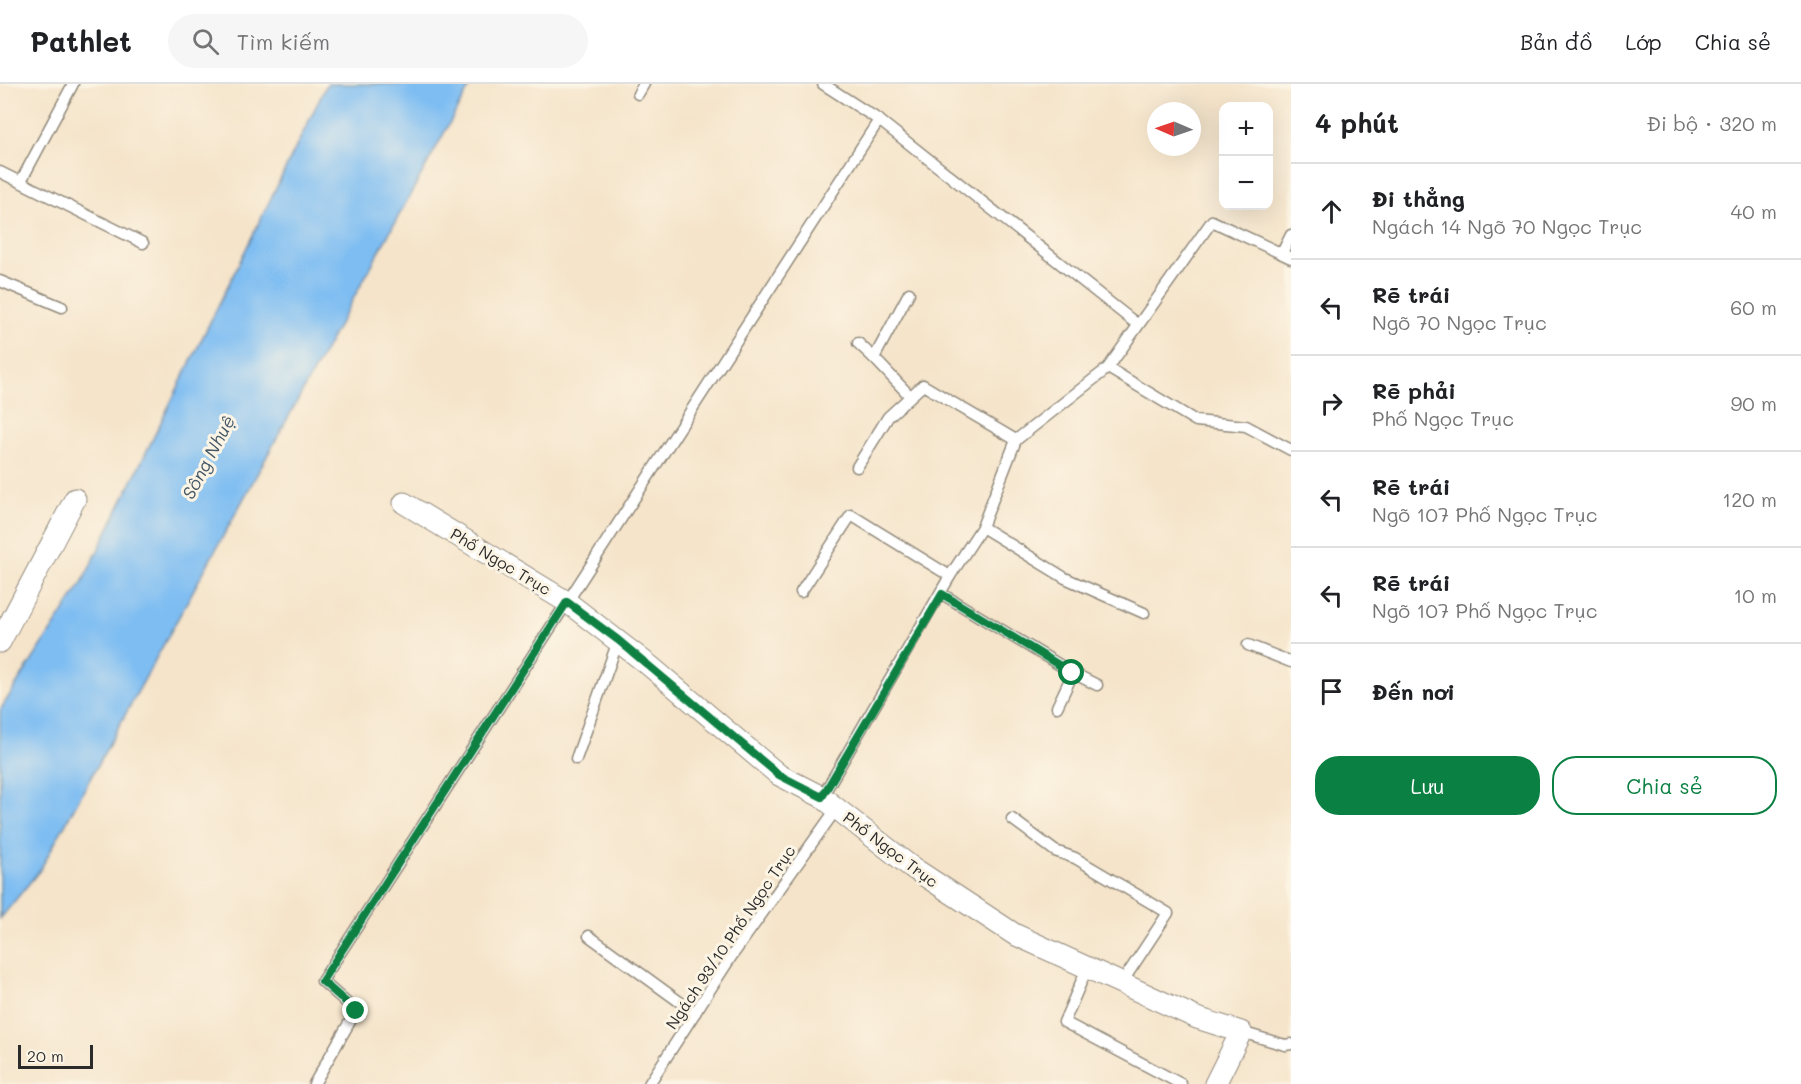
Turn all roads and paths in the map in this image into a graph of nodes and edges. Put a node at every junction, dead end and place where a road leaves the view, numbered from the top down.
1 (74, 84) edge
2 (823, 84) edge
3 (879, 120) junction
4 (0, 172) edge
5 (21, 181) junction
6 (1291, 235) edge
7 (143, 243) dead end
8 (1287, 256) edge
9 (0, 281) edge
10 (909, 293) dead end
11 (62, 308) dead end
12 (1138, 325) junction
13 (858, 343) dead end
14 (874, 358) junction
15 (1108, 368) junction
16 (910, 396) junction
17 (1016, 440) junction
18 (1291, 450) edge
19 (857, 467) dead end
20 (75, 499) dead end
21 (404, 503) dead end
22 (982, 527) junction
23 (46, 556) junction
24 (950, 576) junction
25 (801, 592) dead end
26 (942, 594) junction
27 (567, 602) junction
28 (1144, 613) dead end
29 (618, 640) junction
30 (0, 642) edge
31 (1248, 645) dead end
32 (0, 654) edge
33 (1291, 662) edge
34 (1072, 673) junction
35 (1097, 685) dead end
36 (1057, 707) dead end
37 (576, 759) dead end
38 (830, 802) junction
39 (1012, 819) dead end
40 (589, 936) dead end
41 (1088, 966) junction
42 (1121, 984) junction
43 (695, 1013) junction
44 (1241, 1032) junction
45 (1291, 1044) edge
46 (1176, 1083) edge
47 (314, 1084) edge
48 (649, 1084) edge
49 (1215, 1084) edge

1 - 5 lane
2 - 3 lane
3 - 12 lane
3 - 27 lane
4 - 5 lane
5 - 7 lane
6 - 8 lane
8 - 12 lane
9 - 11 lane
10 - 14 lane
12 - 15 lane
13 - 14 lane
14 - 16 lane
15 - 17 lane
15 - 18 lane
16 - 17 lane
16 - 19 lane
17 - 22 lane, Ngách 93/10 Phố Ngọc Trục
20 - 23 street
21 - 27 street, Phố Ngọc Trục
22 - 24 lane, Ngách 93/10 Phố Ngọc Trục
22 - 28 lane
23 - 30 street
23 - 32 street
24 - 25 lane
24 - 26 lane, Ngách 93/10 Phố Ngọc Trục
26 - 34 lane
26 - 38 lane, Ngách 93/10 Phố Ngọc Trục
27 - 29 street, Phố Ngọc Trục
27 - 47 lane
29 - 37 lane
29 - 38 street, Phố Ngọc Trục
31 - 33 lane
34 - 35 lane
34 - 36 lane
38 - 41 street, Phố Ngọc Trục
38 - 43 lane, Ngách 93/10 Phố Ngọc Trục
39 - 42 lane
40 - 43 lane
41 - 42 street, Phố Ngọc Trục
41 - 46 lane
42 - 44 street, Phố Ngọc Trục
43 - 48 lane, Ngách 93/10 Phố Ngọc Trục
44 - 45 lane
44 - 49 street

